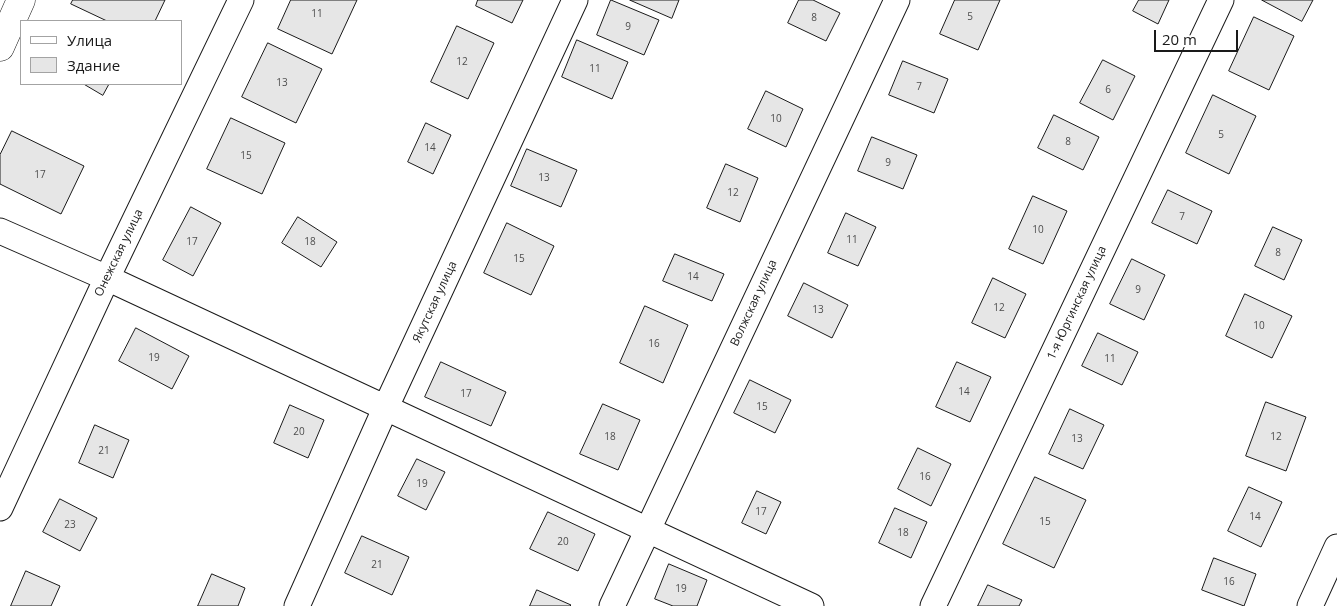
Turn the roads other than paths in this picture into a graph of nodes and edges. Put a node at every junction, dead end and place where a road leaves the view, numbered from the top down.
1 (21, 0) edge
2 (241, 0) edge
3 (575, 0) edge
4 (897, 0) edge
5 (1221, 0) edge
6 (0, 47) edge
7 (0, 231) edge
8 (106, 278) junction
9 (385, 409) junction
10 (0, 508) edge
11 (647, 529) junction
12 (1337, 547) edge
13 (297, 606) edge
14 (612, 606) edge
15 (811, 606) edge
16 (933, 606) edge
17 (1310, 606) edge

1 - 6 main road
2 - 8 street, Онежская улица
3 - 9 street, Якутская улица
4 - 11 street, Волжская улица
5 - 16 street, 1-я Юргинская улица
7 - 8 street
8 - 9 street
8 - 10 street, Онежская улица
9 - 11 street
9 - 13 street, Якутская улица
11 - 14 street, Волжская улица
11 - 15 street
12 - 17 street

